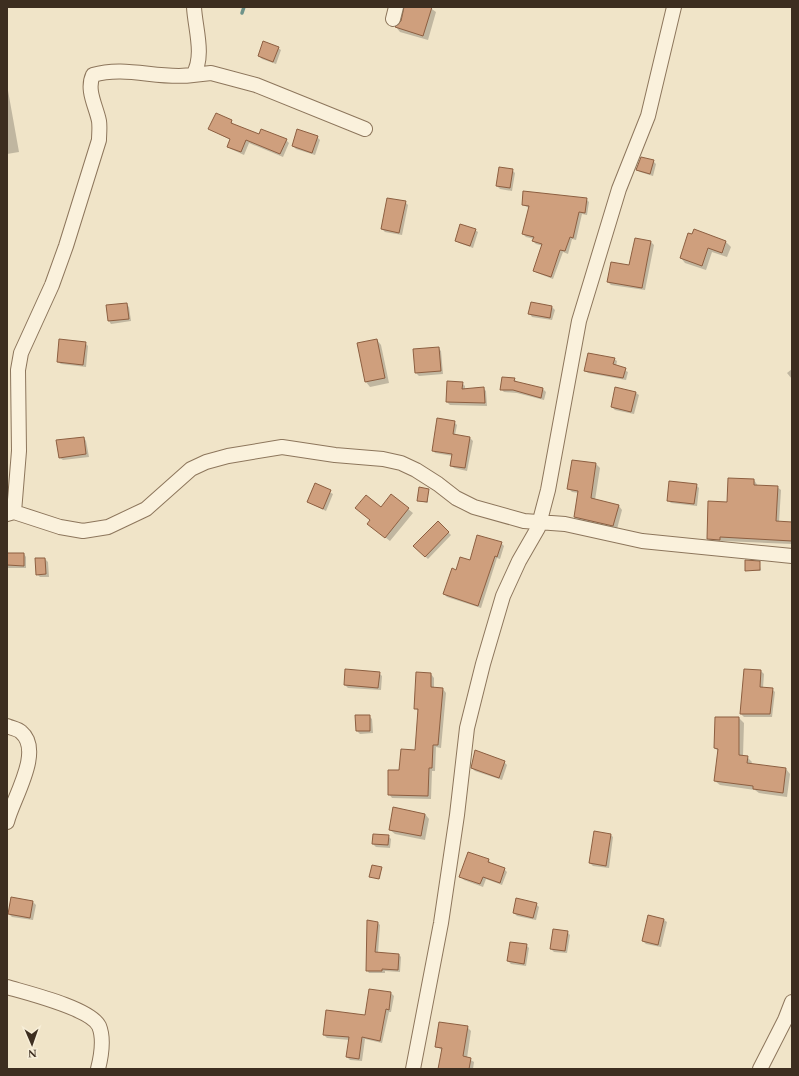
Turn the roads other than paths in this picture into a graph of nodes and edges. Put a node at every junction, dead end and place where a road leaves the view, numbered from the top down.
1 (194, 7) edge
2 (674, 7) edge
3 (193, 75) junction
4 (364, 129) dead end
5 (13, 451) edge
6 (10, 513) edge
7 (540, 521) junction
8 (792, 556) edge
9 (7, 726) edge
10 (7, 822) edge
11 (7, 987) edge
12 (792, 1002) edge
13 (98, 1069) edge
14 (413, 1069) edge
15 (760, 1069) edge

1 - 3 street
2 - 7 street
3 - 4 street
3 - 5 street
5 - 6 street
6 - 7 street
7 - 8 street
7 - 14 street
9 - 10 street
11 - 13 street
12 - 15 street

